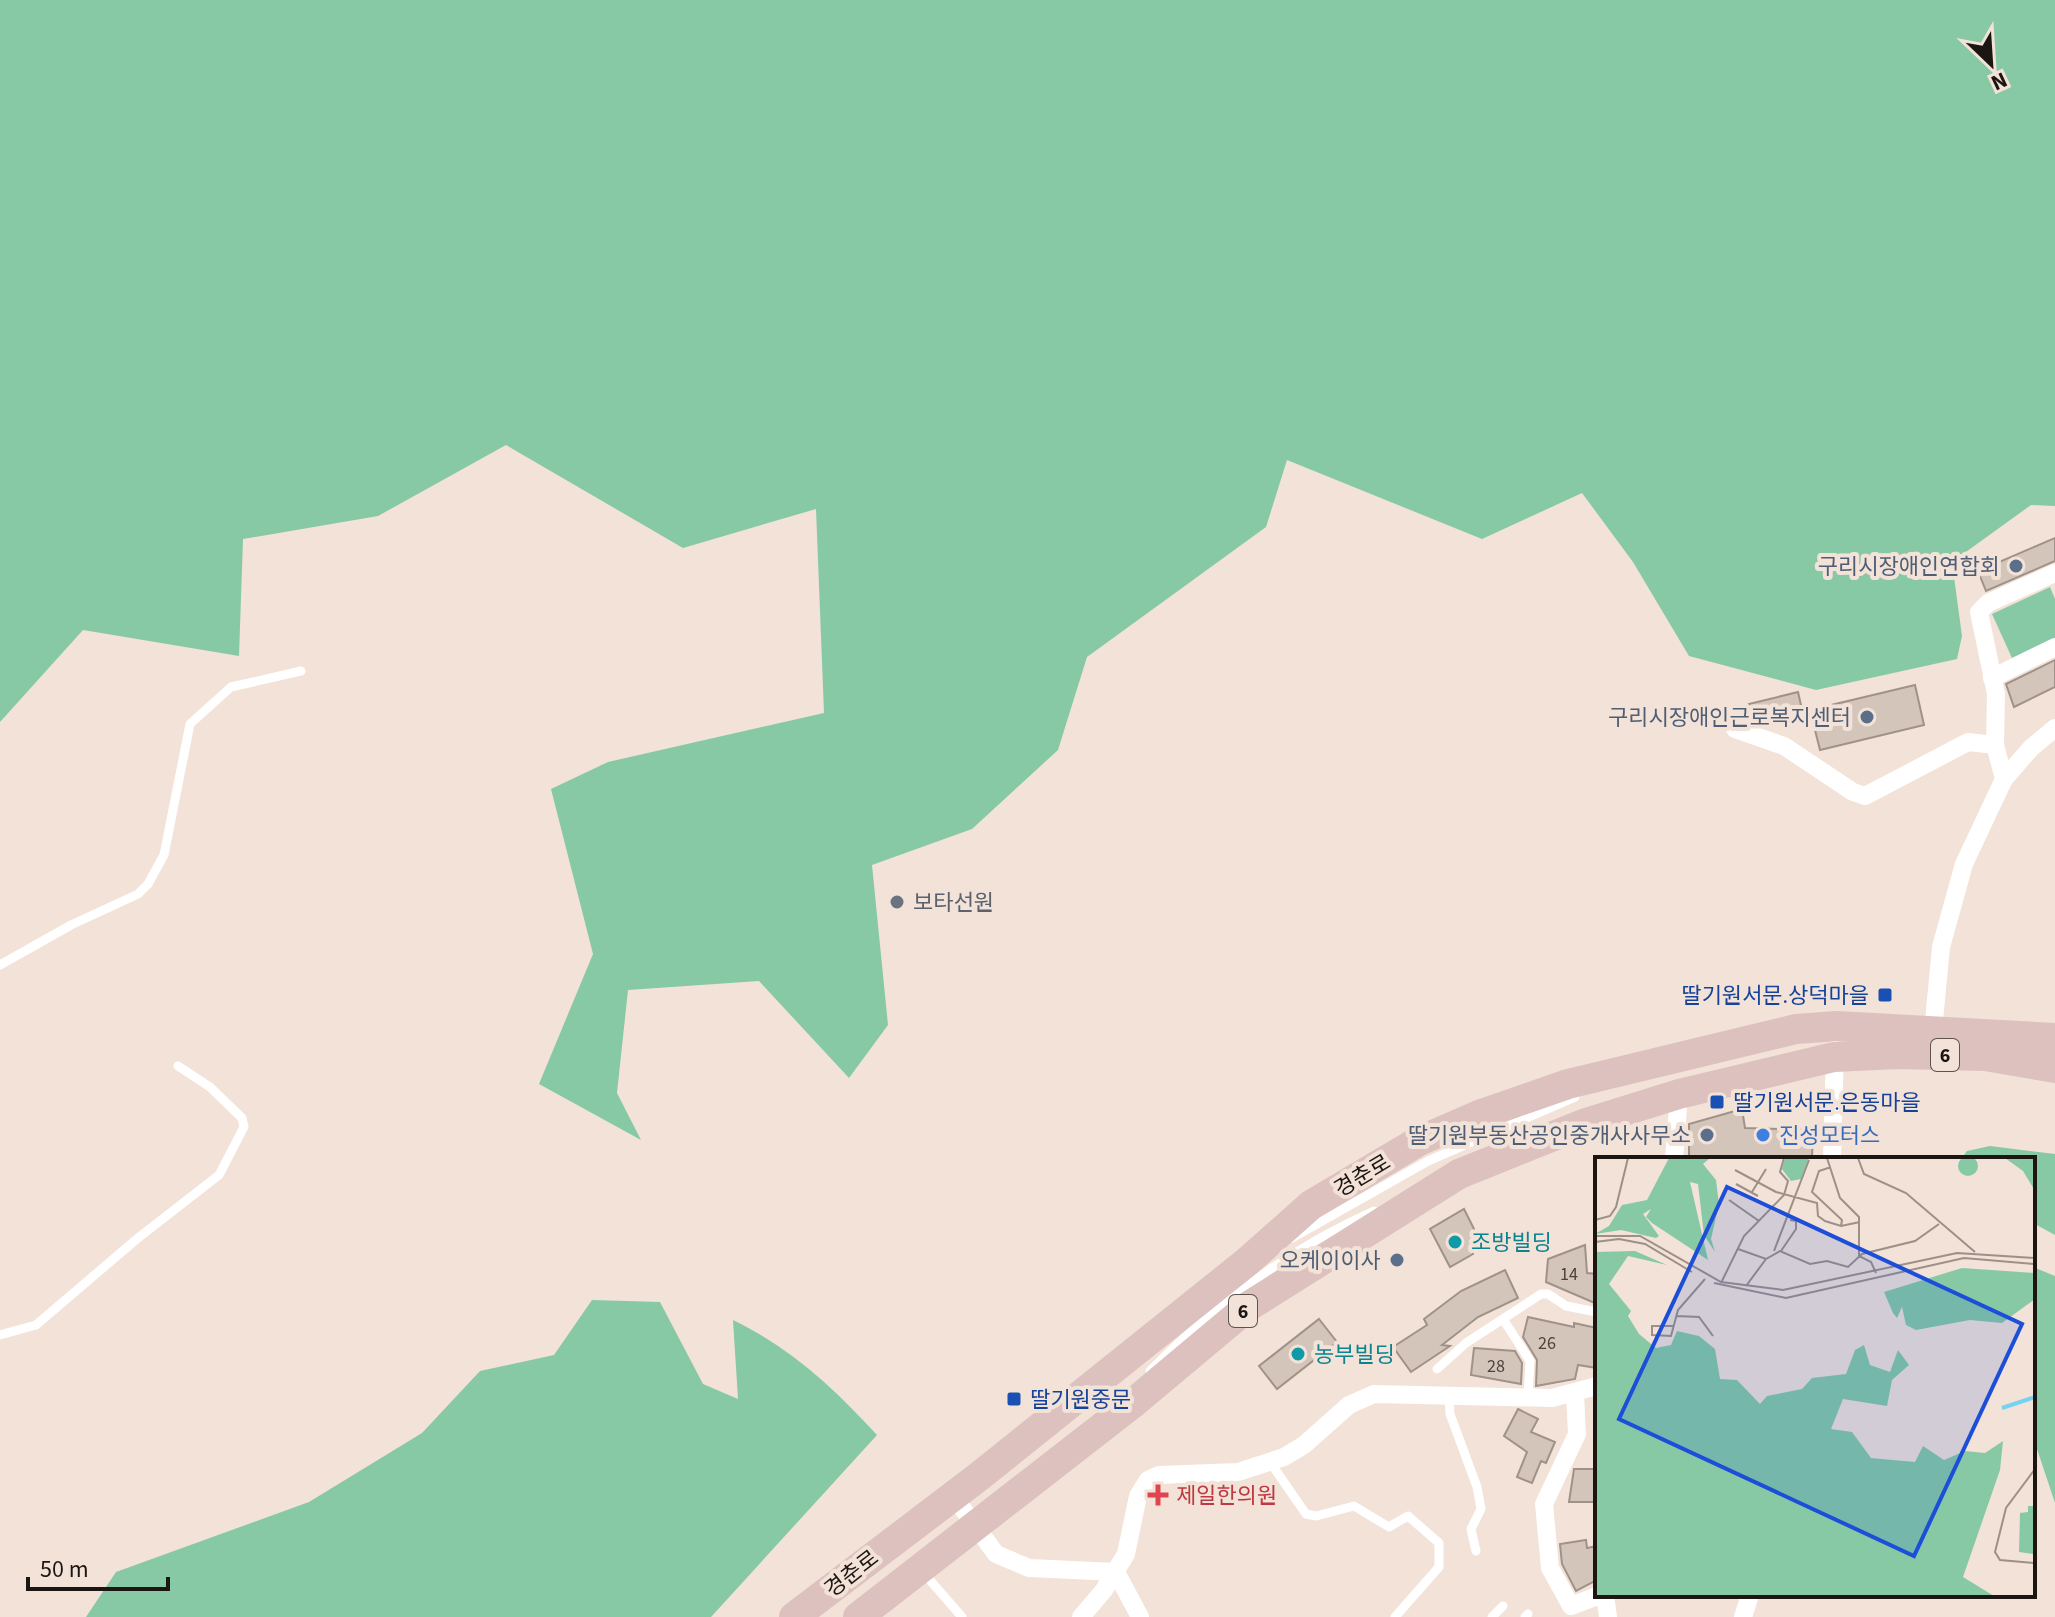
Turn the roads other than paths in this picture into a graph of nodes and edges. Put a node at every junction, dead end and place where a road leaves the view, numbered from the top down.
1 (2055, 573) edge
2 (2055, 647) edge
3 (301, 671) dead end
4 (1992, 678) junction
5 (2055, 728) edge
6 (1735, 729) dead end
7 (1995, 745) junction
8 (2004, 779) junction
9 (0, 965) edge
10 (1837, 1026) junction
11 (1933, 1031) junction
12 (2055, 1038) edge
13 (1834, 1057) junction
14 (178, 1066) dead end
15 (2055, 1068) edge
16 (1679, 1094) junction
17 (1674, 1157) edge
18 (1832, 1157) edge
19 (1595, 1312) edge
20 (1503, 1319) junction
21 (0, 1335) edge
22 (1437, 1369) dead end
23 (1595, 1387) edge
24 (1575, 1394) junction
25 (1449, 1395) junction
26 (1528, 1397) junction
27 (1270, 1462) junction
28 (954, 1497) junction
29 (976, 1525) junction
30 (1476, 1551) dead end
31 (920, 1568) junction
32 (1116, 1572) junction
33 (1596, 1597) edge
34 (1603, 1597) edge
35 (1749, 1597) edge
36 (1503, 1606) dead end
37 (794, 1617) edge
38 (858, 1617) edge
39 (962, 1617) edge
40 (1081, 1617) edge
41 (1140, 1617) edge
42 (1395, 1617) edge
43 (1492, 1617) edge
44 (1608, 1617) edge
45 (1743, 1617) edge

1 - 4 street
2 - 4 street
3 - 9 lane
4 - 7 street
5 - 8 street
6 - 7 street
7 - 8 street
8 - 11 street
10 - 11 main road, 경춘로
10 - 13 street
10 - 28 main road, 경춘로
11 - 12 main road, 경춘로
13 - 15 main road, 경춘로 / 6
13 - 16 main road, 경춘로 / 6
13 - 18 street
14 - 21 lane
16 - 17 street
16 - 29 main road, 경춘로 / 6
19 - 20 lane
20 - 22 lane
20 - 26 lane
23 - 24 street
24 - 26 street
24 - 33 street
25 - 26 street
25 - 27 street
25 - 30 lane
27 - 32 street
27 - 42 lane
28 - 29 street
28 - 37 main road, 경춘로
29 - 31 main road, 경춘로 / 6
29 - 32 street
31 - 38 main road, 경춘로 / 6
31 - 39 lane
32 - 40 street
32 - 41 street
34 - 44 street
35 - 45 street
36 - 43 lane

